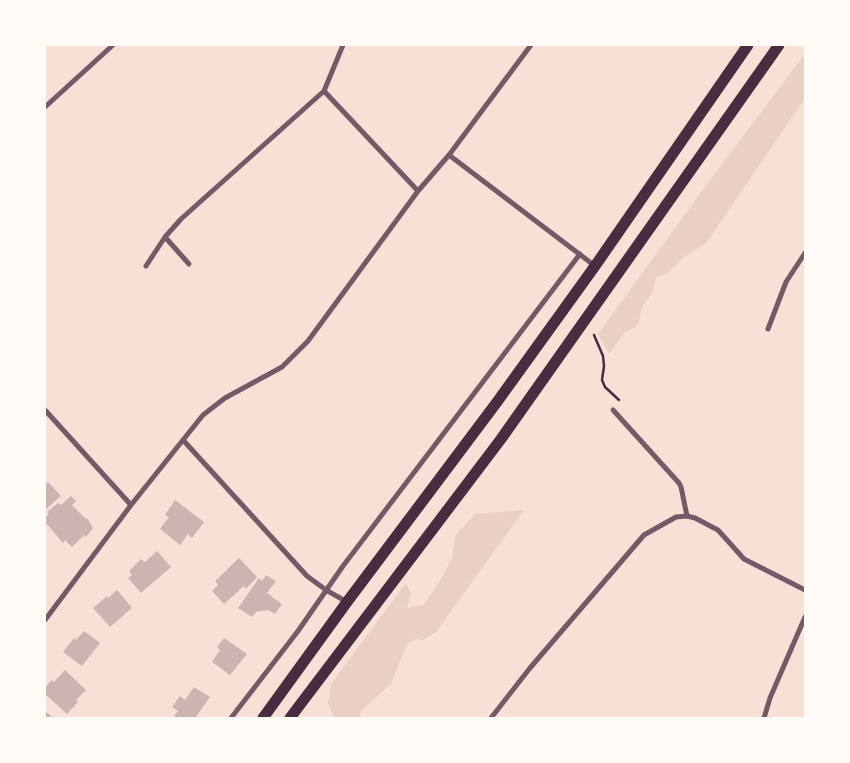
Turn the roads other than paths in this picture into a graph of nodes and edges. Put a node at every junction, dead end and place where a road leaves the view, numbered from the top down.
1 (114, 45) edge
2 (343, 45) edge
3 (531, 45) edge
4 (748, 45) edge
5 (779, 45) edge
6 (324, 91) junction
7 (45, 107) edge
8 (449, 155) junction
9 (418, 191) junction
10 (165, 237) junction
11 (805, 253) edge
12 (580, 254) junction
13 (189, 264) dead end
14 (146, 266) dead end
15 (595, 266) junction
16 (768, 328) dead end
17 (45, 410) edge
18 (613, 410) road end
19 (183, 440) junction
20 (131, 505) junction
21 (687, 516) junction
22 (326, 590) junction
23 (805, 590) edge
24 (348, 602) junction
25 (805, 617) edge
26 (45, 620) edge
27 (231, 718) edge
28 (263, 718) edge
29 (290, 718) edge
30 (490, 718) edge
31 (764, 718) edge

1 - 7 street
2 - 6 street
3 - 8 street
4 - 15 main road
5 - 29 main road
6 - 9 street
6 - 10 street
8 - 9 street
8 - 12 street
9 - 19 street
10 - 13 street
10 - 14 street
11 - 16 street
12 - 15 street
12 - 22 street
15 - 24 main road
17 - 20 street
18 - 21 street
19 - 20 street
19 - 22 street
20 - 26 street
21 - 23 street
21 - 30 street
22 - 24 street
22 - 27 street
24 - 28 main road
25 - 31 street

